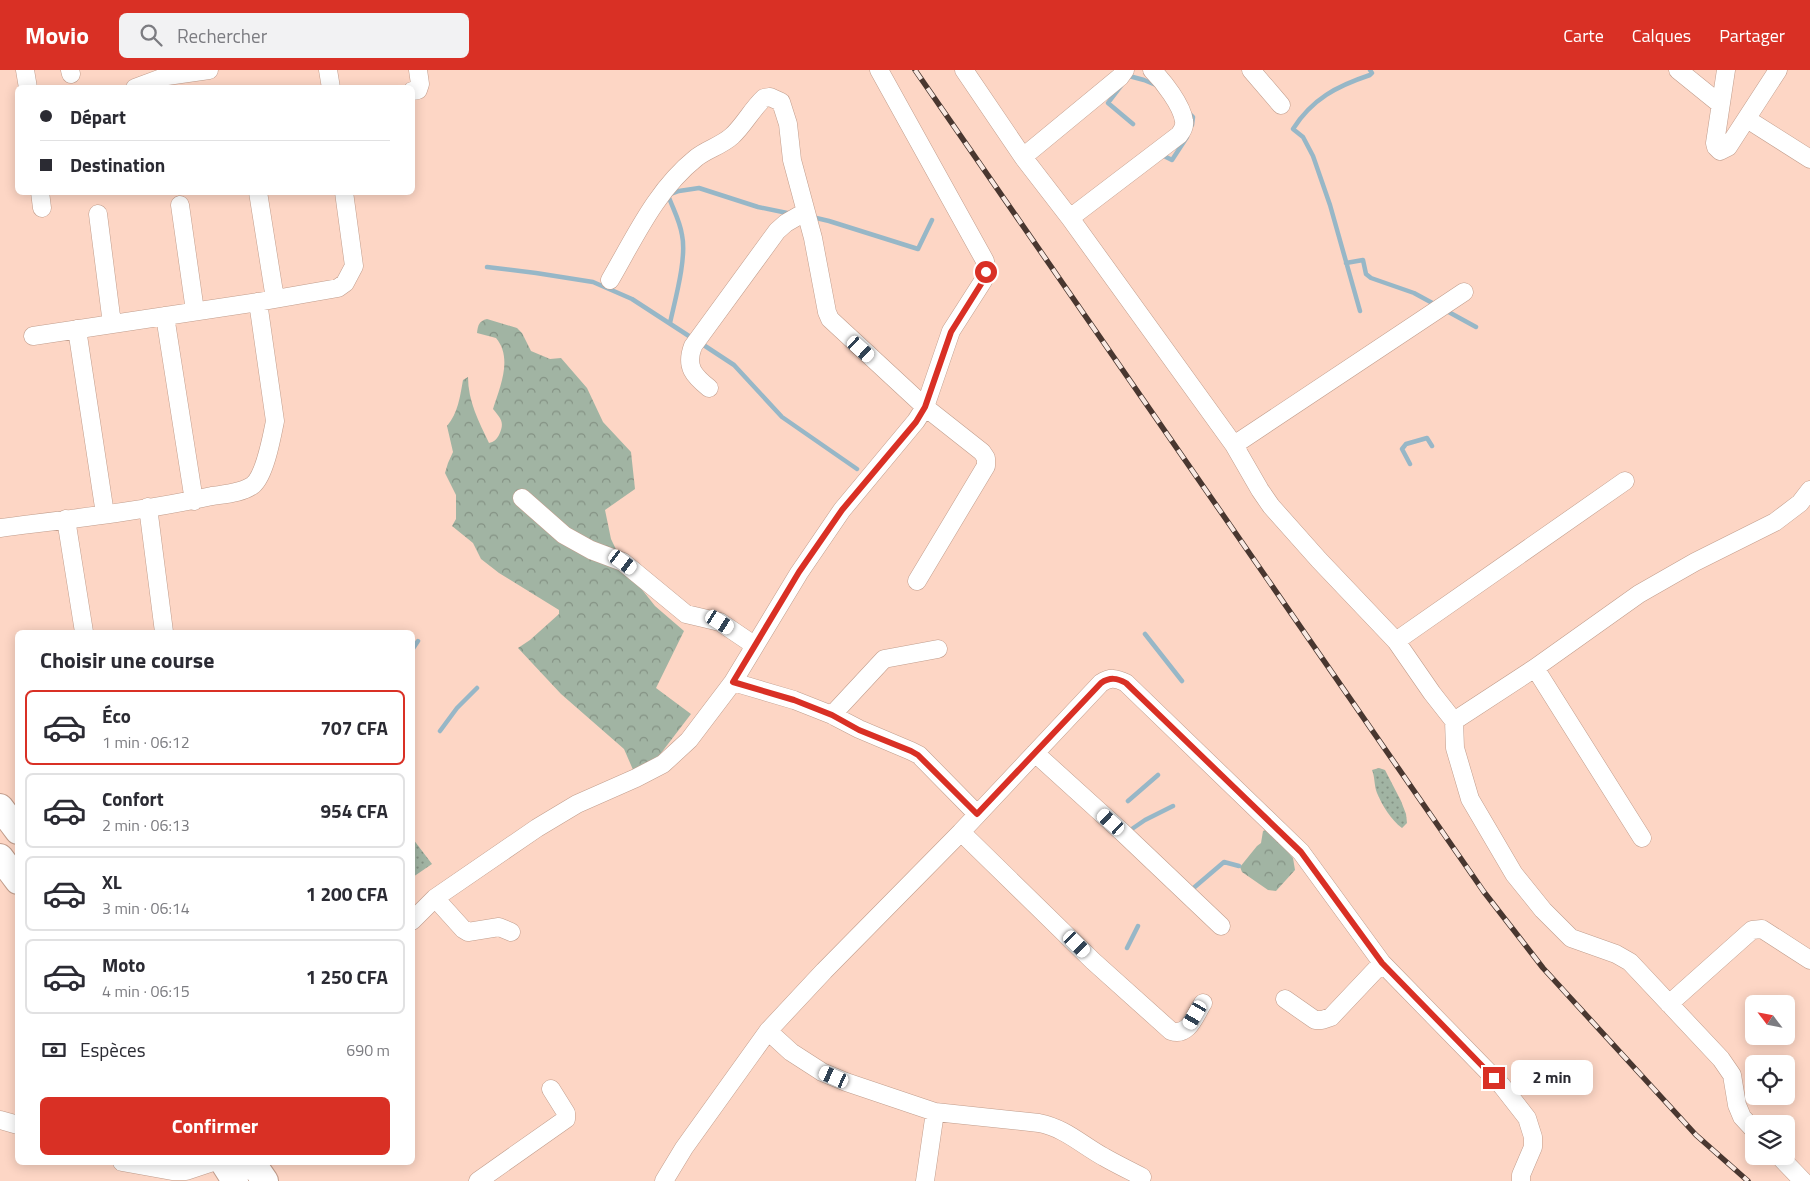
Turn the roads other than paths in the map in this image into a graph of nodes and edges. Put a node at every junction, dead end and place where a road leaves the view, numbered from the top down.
1 (25, 70) edge
2 (209, 70) edge
3 (328, 70) edge
4 (418, 70) edge
5 (879, 70) edge
6 (964, 70) edge
7 (1125, 70) edge
8 (1152, 70) edge
9 (1251, 70) edge
10 (1678, 70) edge
11 (1726, 70) edge
12 (1778, 70) edge
13 (167, 73) edge
14 (28, 85) edge
15 (142, 85) edge
16 (330, 85) edge
17 (415, 90) edge
18 (1720, 104) junction
19 (1281, 105) dead end
20 (1747, 119) junction
21 (1023, 157) junction
22 (1810, 159) edge
23 (258, 195) edge
24 (344, 195) edge
25 (180, 205) dead end
26 (805, 212) junction
27 (98, 214) dead end
28 (1070, 218) junction
29 (610, 280) dead end
30 (1464, 292) dead end
31 (267, 301) junction
32 (196, 311) junction
33 (165, 316) junction
34 (112, 324) junction
35 (77, 329) junction
36 (33, 336) dead end
37 (709, 388) dead end
38 (925, 407) junction
39 (1234, 445) junction
40 (1625, 481) dead end
41 (1810, 490) edge
42 (522, 498) dead end
43 (194, 500) junction
44 (148, 507) junction
45 (105, 514) junction
46 (66, 519) junction
47 (0, 528) edge
48 (917, 582) dead end
49 (84, 630) edge
50 (164, 630) edge
51 (1396, 641) junction
52 (754, 645) junction
53 (938, 649) dead end
54 (1534, 668) junction
55 (733, 682) junction
56 (832, 715) junction
57 (1454, 721) junction
58 (1035, 753) junction
59 (0, 807) edge
60 (977, 814) junction
61 (15, 827) edge
62 (961, 832) junction
63 (1642, 838) dead end
64 (0, 857) edge
65 (15, 877) edge
66 (435, 898) junction
67 (415, 918) edge
68 (1220, 926) dead end
69 (510, 932) dead end
70 (1810, 960) edge
71 (1382, 963) junction
72 (1285, 999) dead end
73 (1203, 1002) dead end
74 (1669, 1004) junction
75 (768, 1031) junction
76 (551, 1089) dead end
77 (935, 1112) junction
78 (0, 1120) edge
79 (1745, 1120) edge
80 (15, 1124) edge
81 (137, 1165) edge
82 (204, 1165) edge
83 (225, 1165) edge
84 (254, 1165) edge
85 (1788, 1165) edge
86 (1142, 1177) dead end
87 (235, 1181) edge
88 (265, 1181) edge
89 (478, 1181) edge
90 (664, 1181) edge
91 (925, 1181) edge
92 (1521, 1181) edge
93 (1803, 1181) edge

1 - 14 street
2 - 13 street
3 - 16 street
4 - 17 street
5 - 38 street
6 - 21 street
7 - 21 street
8 - 28 street
9 - 19 street
10 - 18 street
11 - 18 street
12 - 20 street
13 - 15 street
18 - 20 street
20 - 22 street
21 - 28 street
23 - 31 street
24 - 31 street
25 - 32 street
26 - 29 street
26 - 37 street
26 - 38 street
27 - 34 street
28 - 39 street
30 - 39 street
31 - 32 street
31 - 43 street
32 - 33 street
33 - 34 street
33 - 43 street
34 - 35 street
35 - 36 street
35 - 45 street
38 - 48 street
38 - 52 street
39 - 51 street
40 - 51 street
41 - 54 street
42 - 52 street
43 - 44 street
44 - 45 street
44 - 50 street
45 - 46 street
46 - 47 street
46 - 49 street
51 - 57 street
52 - 55 street
53 - 56 street
54 - 57 street
54 - 63 street
55 - 56 street
55 - 66 street
56 - 60 street
57 - 74 street
58 - 60 street
58 - 68 street
58 - 71 street
59 - 61 highway
60 - 62 street
62 - 73 street
62 - 75 street
64 - 65 highway
66 - 67 street
66 - 69 street
70 - 74 street
71 - 72 street
71 - 92 street
74 - 79 street
75 - 77 street
75 - 90 street
76 - 89 street
77 - 86 street
77 - 91 street
78 - 80 street
81 - 82 street
83 - 87 highway
84 - 88 highway
85 - 93 street

